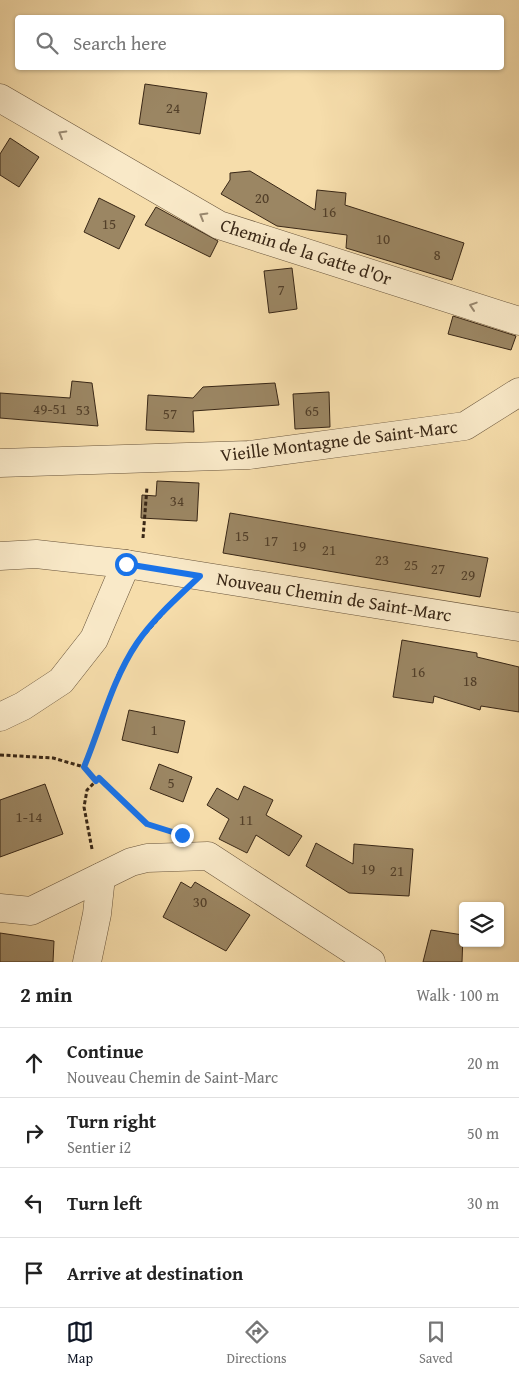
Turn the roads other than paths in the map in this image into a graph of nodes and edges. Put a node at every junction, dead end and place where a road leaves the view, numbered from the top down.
1 (0, 98) edge
2 (519, 321) edge
3 (519, 392) edge
4 (0, 463) edge
5 (0, 556) edge
6 (126, 564) junction
7 (519, 626) edge
8 (0, 717) edge
9 (101, 877) junction
10 (0, 908) edge
11 (88, 962) edge
12 (372, 962) edge

2 -> 1 street, Chemin de la Gatte d'Or
3 - 4 street, Vieille Montagne de Saint-Marc
5 - 6 street, Nouveau Chemin de Saint-Marc
6 - 7 street, Nouveau Chemin de Saint-Marc
6 - 8 street
9 - 10 street
9 - 11 street
9 - 12 street

